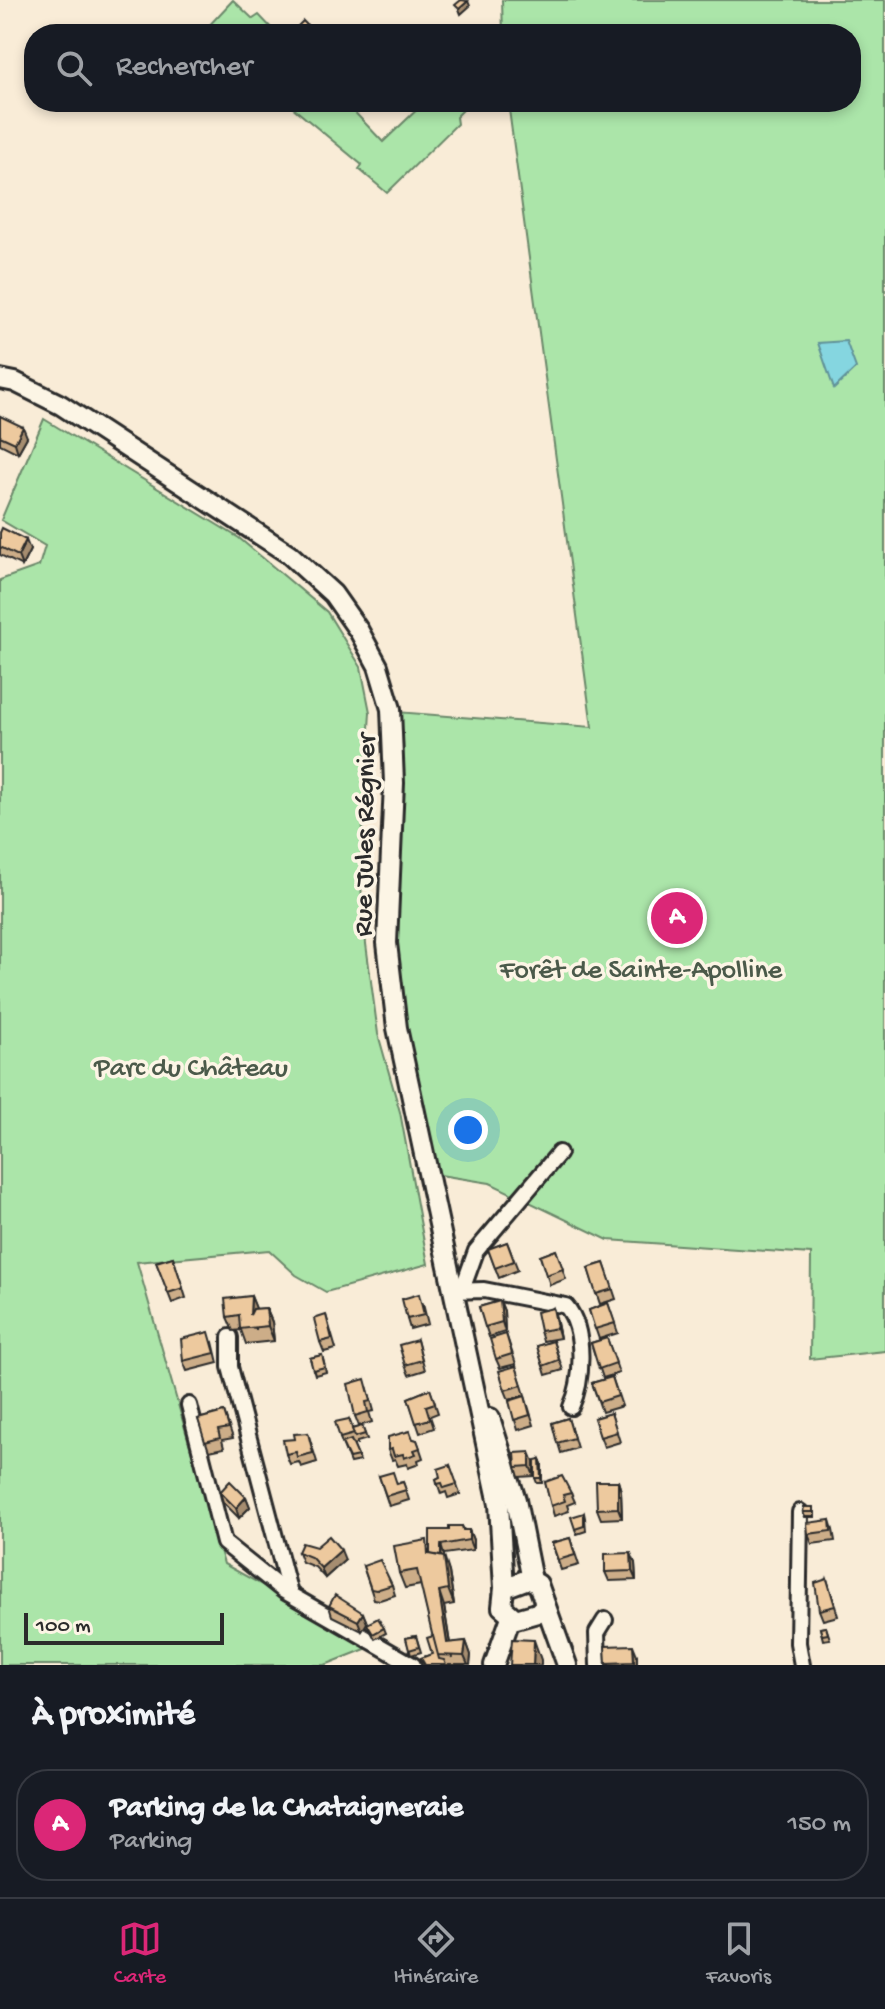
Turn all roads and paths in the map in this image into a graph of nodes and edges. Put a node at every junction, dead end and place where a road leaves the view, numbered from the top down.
1 (0, 379) edge
2 (559, 1153) dead end
3 (457, 1291) junction
4 (230, 1337) dead end
5 (463, 1339) junction
6 (189, 1405) dead end
7 (571, 1407) dead end
8 (800, 1512) edge
9 (532, 1580) junction
10 (504, 1588) junction
11 (290, 1594) junction
12 (545, 1605) junction
13 (519, 1617) junction
14 (605, 1620) dead end
15 (553, 1630) junction
16 (413, 1665) edge
17 (494, 1665) edge
18 (567, 1665) edge
19 (598, 1665) edge
20 (802, 1665) edge

1 - 3 street, Rue Jules Régnier
2 - 3 street
3 - 5 street, Rue Jules Régnier
3 - 7 street
4 - 11 street
5 - 9 street, Rue Jules Régnier
5 - 10 street, Rue Jules Régnier
6 - 11 street
8 - 20 street
9 - 10 street
9 - 12 street
10 - 13 street
11 - 16 street
12 - 13 street
12 - 15 street
13 - 15 street
13 - 17 street
14 - 19 street
15 - 18 street

